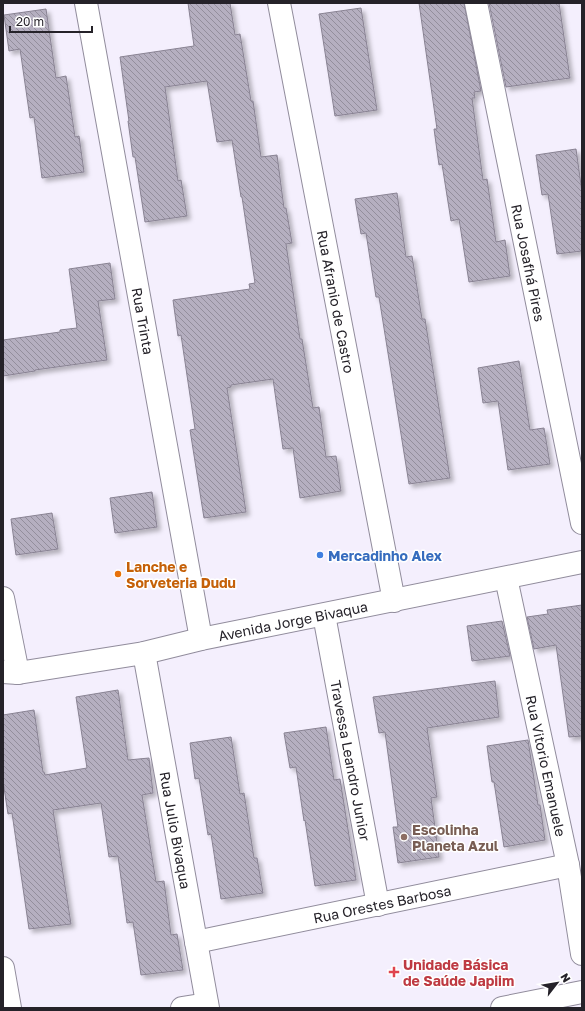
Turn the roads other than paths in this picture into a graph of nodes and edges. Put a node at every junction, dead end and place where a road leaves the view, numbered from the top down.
1 (86, 3) edge
2 (279, 3) edge
3 (476, 3) edge
4 (582, 523) edge
5 (582, 562) edge
6 (506, 578) junction
7 (3, 598) edge
8 (394, 601) junction
9 (324, 615) junction
10 (201, 639) junction
11 (144, 653) junction
12 (11, 672) edge
13 (568, 865) junction
14 (378, 905) junction
15 (581, 941) edge
16 (196, 942) junction
17 (3, 968) edge
18 (582, 992) edge
19 (208, 1006) edge
20 (10, 1008) edge
21 (182, 1008) edge
22 (502, 1008) edge

1 - 10 street, Rua Trinta
2 - 8 street, Rua Afranio de Castro
3 - 4 street, Rua Josafhá Pires
5 - 6 street, Avenida Jorge Bivaqua
6 - 8 street, Avenida Jorge Bivaqua
6 - 13 street, Rua Vitorio Emanuele
7 - 12 street
8 - 9 street, Avenida Jorge Bivaqua
9 - 10 street, Avenida Jorge Bivaqua
9 - 14 street, Travessa Leandro Junior
10 - 11 street, Avenida Jorge Bivaqua
11 - 12 street, Avenida Jorge Bivaqua
11 - 16 street, Rua Julio Bivaqua
13 - 14 street, Rua Orestes Barbosa
13 - 15 street, Rua Vitorio Emanuele
14 - 16 street, Rua Orestes Barbosa
16 - 19 street, Rua Julio Bivaqua
17 - 20 street
18 - 22 street
19 - 21 street

